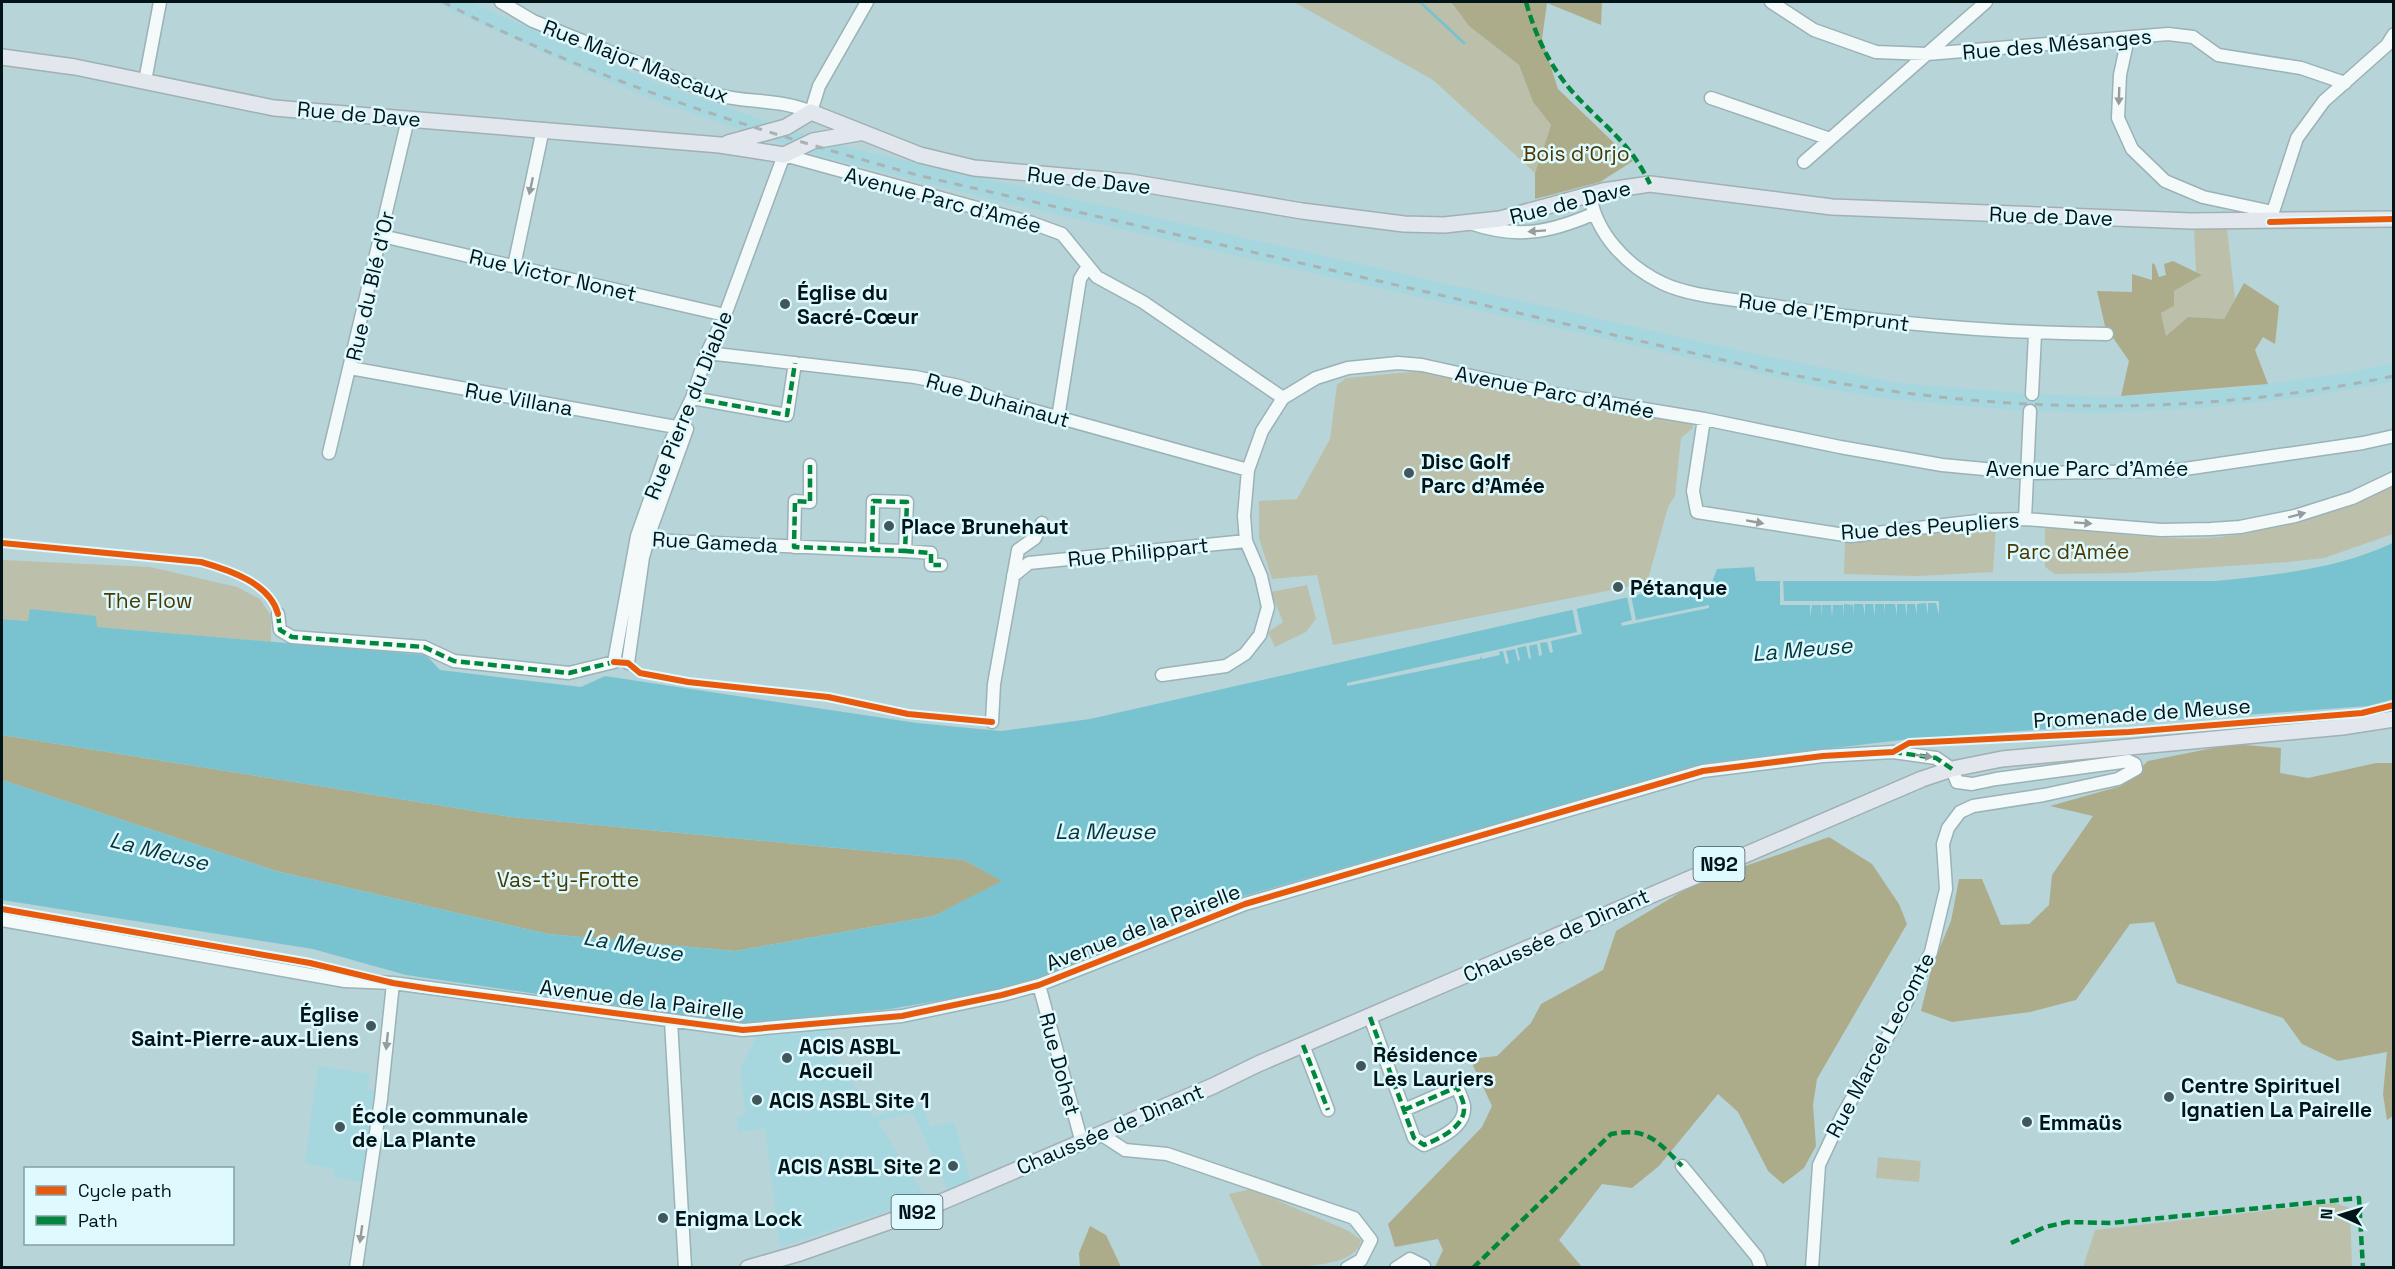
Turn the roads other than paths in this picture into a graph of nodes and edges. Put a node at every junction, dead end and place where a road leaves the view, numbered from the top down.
1 (160, 2) edge
2 (501, 2) edge
3 (867, 2) edge
4 (1771, 2) edge
5 (1986, 2) edge
6 (2394, 34) edge
7 (2128, 38) junction
8 (1927, 54) junction
9 (2, 57) edge
10 (145, 81) junction
11 (2345, 83) junction
12 (1711, 98) dead end
13 (811, 112) junction
14 (408, 118) junction
15 (786, 127) junction
16 (543, 129) junction
17 (861, 132) junction
18 (1830, 139) junction
19 (813, 141) junction
20 (720, 145) junction
21 (784, 155) junction
22 (1804, 162) dead end
23 (1590, 195) junction
24 (1593, 214) junction
25 (2271, 217) junction
26 (2394, 219) edge
27 (1470, 223) junction
28 (382, 236) junction
29 (514, 266) junction
30 (1088, 266) junction
31 (725, 315) junction
32 (2036, 334) junction
33 (2107, 334) dead end
34 (707, 353) junction
35 (795, 363) junction
36 (350, 368) junction
37 (2032, 394) dead end
38 (692, 398) junction
39 (1283, 398) junction
40 (2031, 411) dead end
41 (1058, 418) junction
42 (1704, 419) junction
43 (682, 428) junction
44 (2394, 436) edge
45 (329, 453) dead end
46 (810, 465) dead end
47 (1248, 470) junction
48 (2027, 473) junction
49 (2394, 478) edge
50 (2025, 519) junction
51 (1042, 523) dead end
52 (643, 538) junction
53 (1035, 538) junction
54 (1246, 541) junction
55 (794, 547) junction
56 (872, 550) junction
57 (905, 552) junction
58 (1029, 563) junction
59 (941, 565) dead end
60 (1013, 576) junction
61 (278, 614) dead end
62 (628, 663) dead end
63 (1162, 675) dead end
64 (2394, 719) edge
65 (992, 722) dead end
66 (1952, 769) junction
67 (2, 920) edge
68 (393, 983) junction
69 (1038, 985) junction
70 (1370, 1017) junction
71 (671, 1021) junction
72 (1304, 1045) junction
73 (1328, 1110) dead end
74 (1404, 1110) junction
75 (1102, 1135) junction
76 (1082, 1143) junction
77 (1682, 1166) dead end
78 (1424, 1266) dead end
79 (356, 1268) edge
80 (685, 1268) edge
81 (748, 1268) edge
82 (1347, 1268) edge
83 (1396, 1268) edge
84 (1761, 1268) edge
85 (1812, 1268) edge

1 - 10 street
2 - 13 street, Rue Major Mascaux
3 - 13 street
4 - 8 street, Rue des Mésanges
5 - 8 street
6 - 11 street
7 - 8 street, Rue des Mésanges
7 - 11 street, Rue des Mésanges
7 -> 25 street
8 - 18 street
9 - 10 main road, Rue de Dave
10 - 14 main road, Rue de Dave
11 - 25 street
12 - 18 street
13 - 15 main road, Rue de Dave
13 - 17 main road, Rue de Dave
13 - 19 main road
14 - 16 main road, Rue de Dave
14 - 28 street, Rue du Blé d'Or
15 - 20 main road, Rue de Dave
15 - 21 main road
16 - 20 main road, Rue de Dave
16 -> 29 street
17 - 19 main road
17 - 27 main road, Rue de Dave
18 - 22 street
19 - 21 main road
20 - 21 main road, Rue de Dave
21 - 30 street, Avenue Parc d'Amée
21 - 31 street, Rue Pierre du Diable
23 - 24 street, Rue de l'Emprunt
23 - 25 main road, Rue de Dave
23 - 27 main road, Rue de Dave
24 -> 27 street
24 - 32 street, Rue de l'Emprunt
25 - 26 main road, Rue de Dave
28 - 29 street, Rue Victor Nonet
28 - 36 street, Rue du Blé d'Or
29 - 31 street, Rue Victor Nonet
30 - 39 street, Avenue Parc d'Amée
30 - 41 street
31 - 34 street, Rue Pierre du Diable
32 - 33 street, Rue de l'Emprunt
32 - 37 street
34 - 35 street, Rue Duhainaut
34 - 38 street, Rue Pierre du Diable
35 - 38 street
35 - 41 street, Rue Duhainaut
36 - 43 street, Rue Villana
36 - 45 street, Rue du Blé d'Or
38 - 43 street, Rue Pierre du Diable
39 - 42 street, Avenue Parc d'Amée
39 - 47 street
40 - 48 street
41 - 47 street, Rue Duhainaut
42 - 48 street, Avenue Parc d'Amée
42 -> 50 street, Rue des Peupliers
43 - 52 street, Rue Pierre du Diable
44 - 48 street, Avenue Parc d'Amée
46 - 55 street, Rue Gameda
47 - 54 street
48 - 50 street
50 -> 49 street, Rue des Peupliers
51 - 53 street
52 - 55 street, Rue Gameda
52 - 61 street, Rue Pierre du Diable
52 - 62 street, Rue Pierre du Diable
53 - 58 street
53 - 60 street
54 - 58 street, Rue Philippart
54 - 63 street
55 - 56 street, Rue Gameda
56 - 57 street
56 - 57 street
57 - 59 street
58 - 60 street
60 - 65 street
64 - 66 main road, Chaussée de Dinant / N92
69 -> 66 street, Avenue de la Pairelle
66 - 70 main road, Chaussée de Dinant / N92
66 - 85 street, Rue Marcel Lecomte
67 - 68 street, Avenue de la Pairelle
68 - 71 street, Avenue de la Pairelle
68 -> 79 street
69 - 71 street, Avenue de la Pairelle
69 - 76 street, Rue Dohet
70 - 72 main road, Chaussée de Dinant / N92
70 - 74 street
71 - 80 street
72 - 73 street
72 - 75 main road, Chaussée de Dinant / N92
74 - 74 street
75 - 76 main road, Chaussée de Dinant / N92
75 - 82 street
76 - 81 main road, Chaussée de Dinant / N92
77 - 84 street
78 - 83 street

